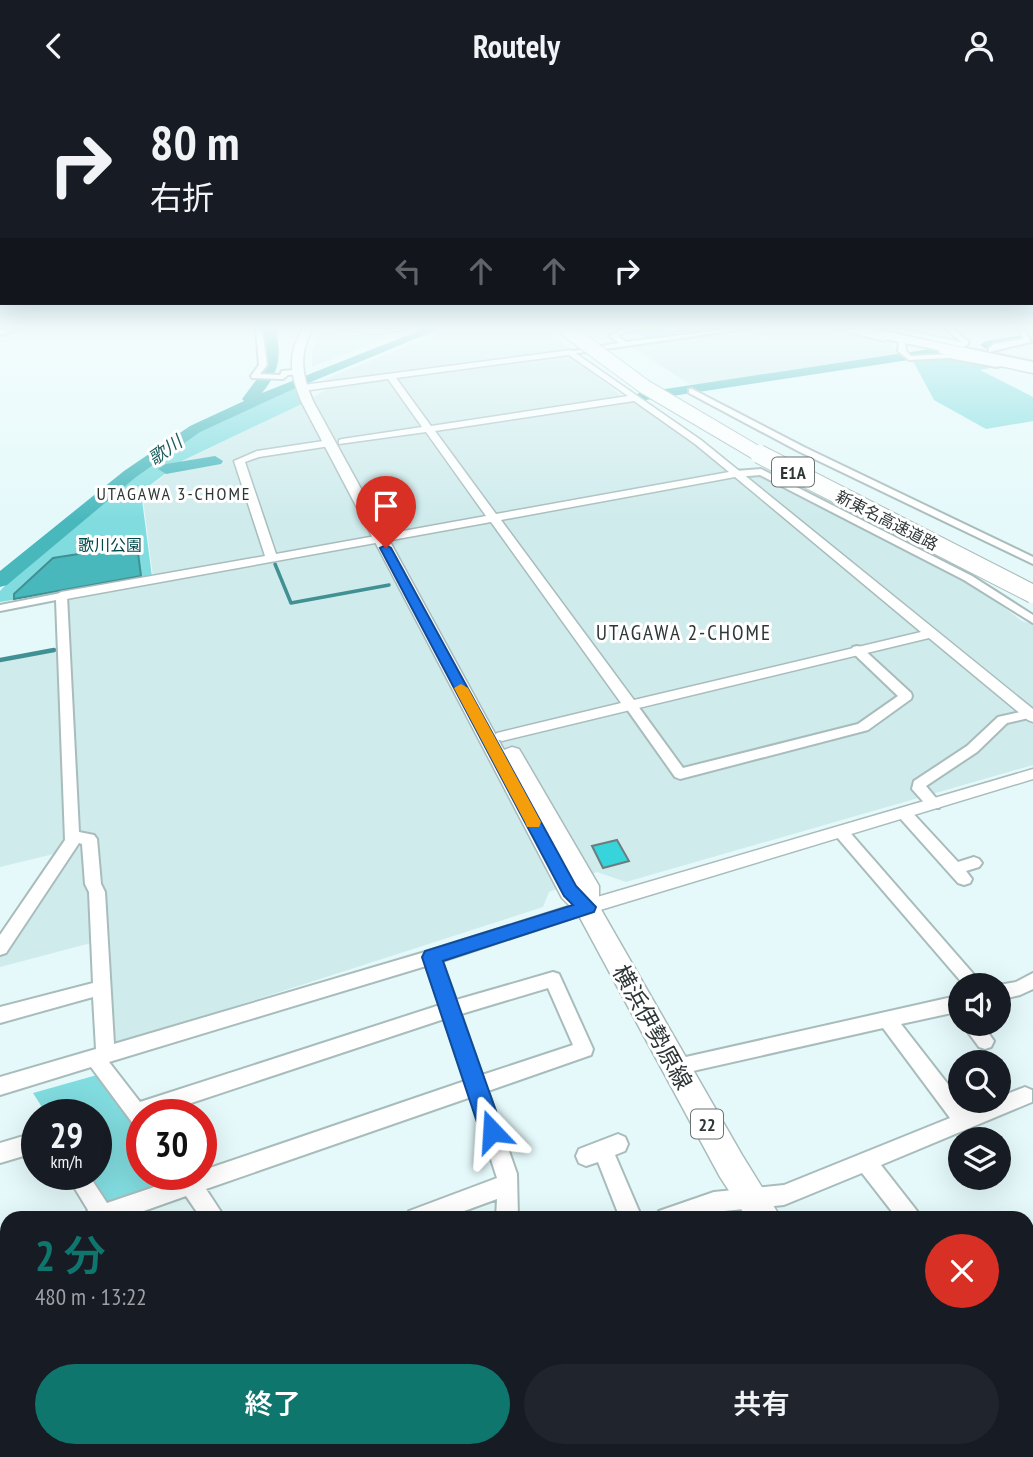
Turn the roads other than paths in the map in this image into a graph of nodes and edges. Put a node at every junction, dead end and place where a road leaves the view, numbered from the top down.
1 (310, 393) edge
2 (403, 393) edge
3 (628, 393) edge
4 (656, 393) edge
5 (668, 393) edge
6 (695, 393) edge
7 (636, 398) junction
8 (429, 428) junction
9 (336, 443) junction
10 (736, 474) junction
11 (496, 518) junction
12 (387, 537) junction
13 (272, 558) junction
14 (1033, 561) edge
15 (1033, 585) edge
16 (1033, 594) edge
17 (61, 596) junction
18 (0, 608) edge
19 (1033, 620) edge
20 (929, 634) junction
21 (857, 650) junction
22 (630, 705) junction
23 (1031, 716) edge
24 (502, 736) junction
25 (1033, 774) edge
26 (934, 804) junction
27 (904, 813) junction
28 (841, 832) junction
29 (72, 837) junction
30 (974, 863) dead end
31 (587, 907) junction
32 (0, 948) edge
33 (432, 957) junction
34 (964, 973) edge
35 (1032, 982) edge
36 (101, 988) junction
37 (1011, 989) edge
38 (948, 1008) edge
39 (448, 1010) junction
40 (0, 1015) edge
41 (887, 1019) junction
42 (981, 1036) edge
43 (985, 1041) dead end
44 (100, 1056) junction
45 (675, 1067) junction
46 (0, 1086) edge
47 (476, 1088) junction
48 (1025, 1097) dead end
49 (128, 1099) edge
50 (186, 1099) edge
51 (964, 1121) junction
52 (21, 1147) edge
53 (602, 1150) dead end
54 (0, 1153) edge
55 (865, 1161) junction
56 (217, 1169) edge
57 (507, 1185) junction
58 (85, 1190) edge
59 (161, 1190) edge
60 (194, 1190) edge
61 (759, 1208) edge
62 (98, 1211) edge
63 (114, 1211) edge
64 (209, 1211) edge
65 (435, 1211) edge
66 (507, 1211) edge
67 (628, 1211) edge
68 (687, 1211) edge
69 (904, 1211) edge

1 - 9 main road, 横浜伊勢原線 / 22
2 - 8 street
3 - 7 street
4 - 16 highway, 新東名高速道路 / E1A, bridge
5 - 15 highway, 新東名高速道路 / E1A
6 - 14 street
7 - 8 street
7 - 10 street
8 - 9 street
8 - 11 street
9 - 12 main road, 横浜伊勢原線 / 22
9 - 13 street
10 - 11 street
10 - 19 street
10 - 20 street
11 - 12 street
11 - 22 street
12 - 13 street
12 - 24 main road, 横浜伊勢原線 / 22
12 - 31 main road, 横浜伊勢原線 / 22
13 - 17 street
17 - 18 street
17 - 29 street
20 - 21 street
20 - 23 street
21 - 22 street
21 - 22 street
22 - 24 street
23 - 26 street
24 - 31 main road, 横浜伊勢原線 / 22
25 - 26 street
26 - 27 street
27 - 28 street
27 - 30 street
28 - 31 street
28 - 34 street
29 - 32 street
29 - 36 street
31 - 33 street
31 - 45 main road, 横浜伊勢原線 / 22
33 - 39 street
33 - 44 street
35 - 37 street
36 - 40 street
36 - 44 street
38 - 41 street
39 - 47 street
39 - 47 street
39 - 50 street
41 - 45 street
41 - 51 street
42 - 43 street
44 - 46 street
44 - 49 street
45 - 61 main road, 横浜伊勢原線 / 22
47 - 56 street
47 - 57 street
48 - 51 street
51 - 55 street
52 - 54 street
53 - 67 street
55 - 61 street
55 - 69 street
57 - 65 street
57 - 66 street
58 - 62 street
59 - 63 street
60 - 64 street
61 - 68 street

